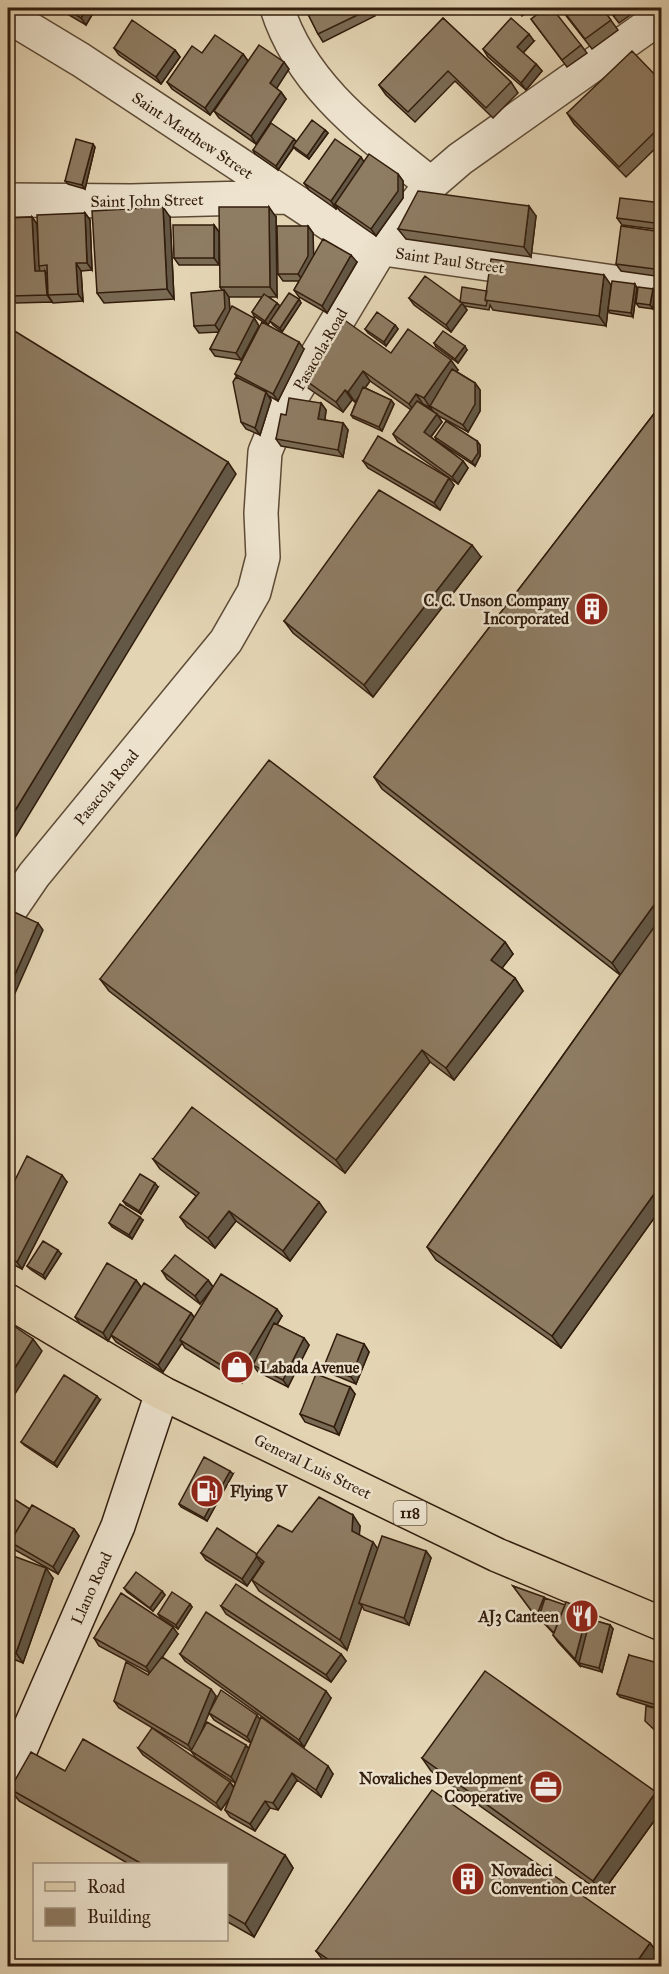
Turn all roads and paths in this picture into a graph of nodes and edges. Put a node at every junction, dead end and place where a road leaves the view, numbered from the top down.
1 (277, 8) edge
2 (8, 16) edge
3 (662, 16) edge
4 (431, 184) junction
5 (286, 197) junction
6 (8, 200) edge
7 (380, 250) junction
8 (662, 289) edge
9 (8, 913) edge
10 (8, 1300) edge
11 (162, 1394) junction
12 (662, 1624) edge
13 (8, 1778) edge

1 - 4 street
2 - 5 street, Saint Matthew Street
3 - 4 street, Pasacola Road
4 - 7 street, Pasacola Road
5 - 6 street, Saint John Street
5 - 7 street, Saint Matthew Street
7 - 8 street, Saint Paul Street
7 - 9 street, Pasacola Road
10 - 11 main road, General Luis Street / 118
11 - 12 main road, General Luis Street / 118
11 - 13 street, Llano Road

